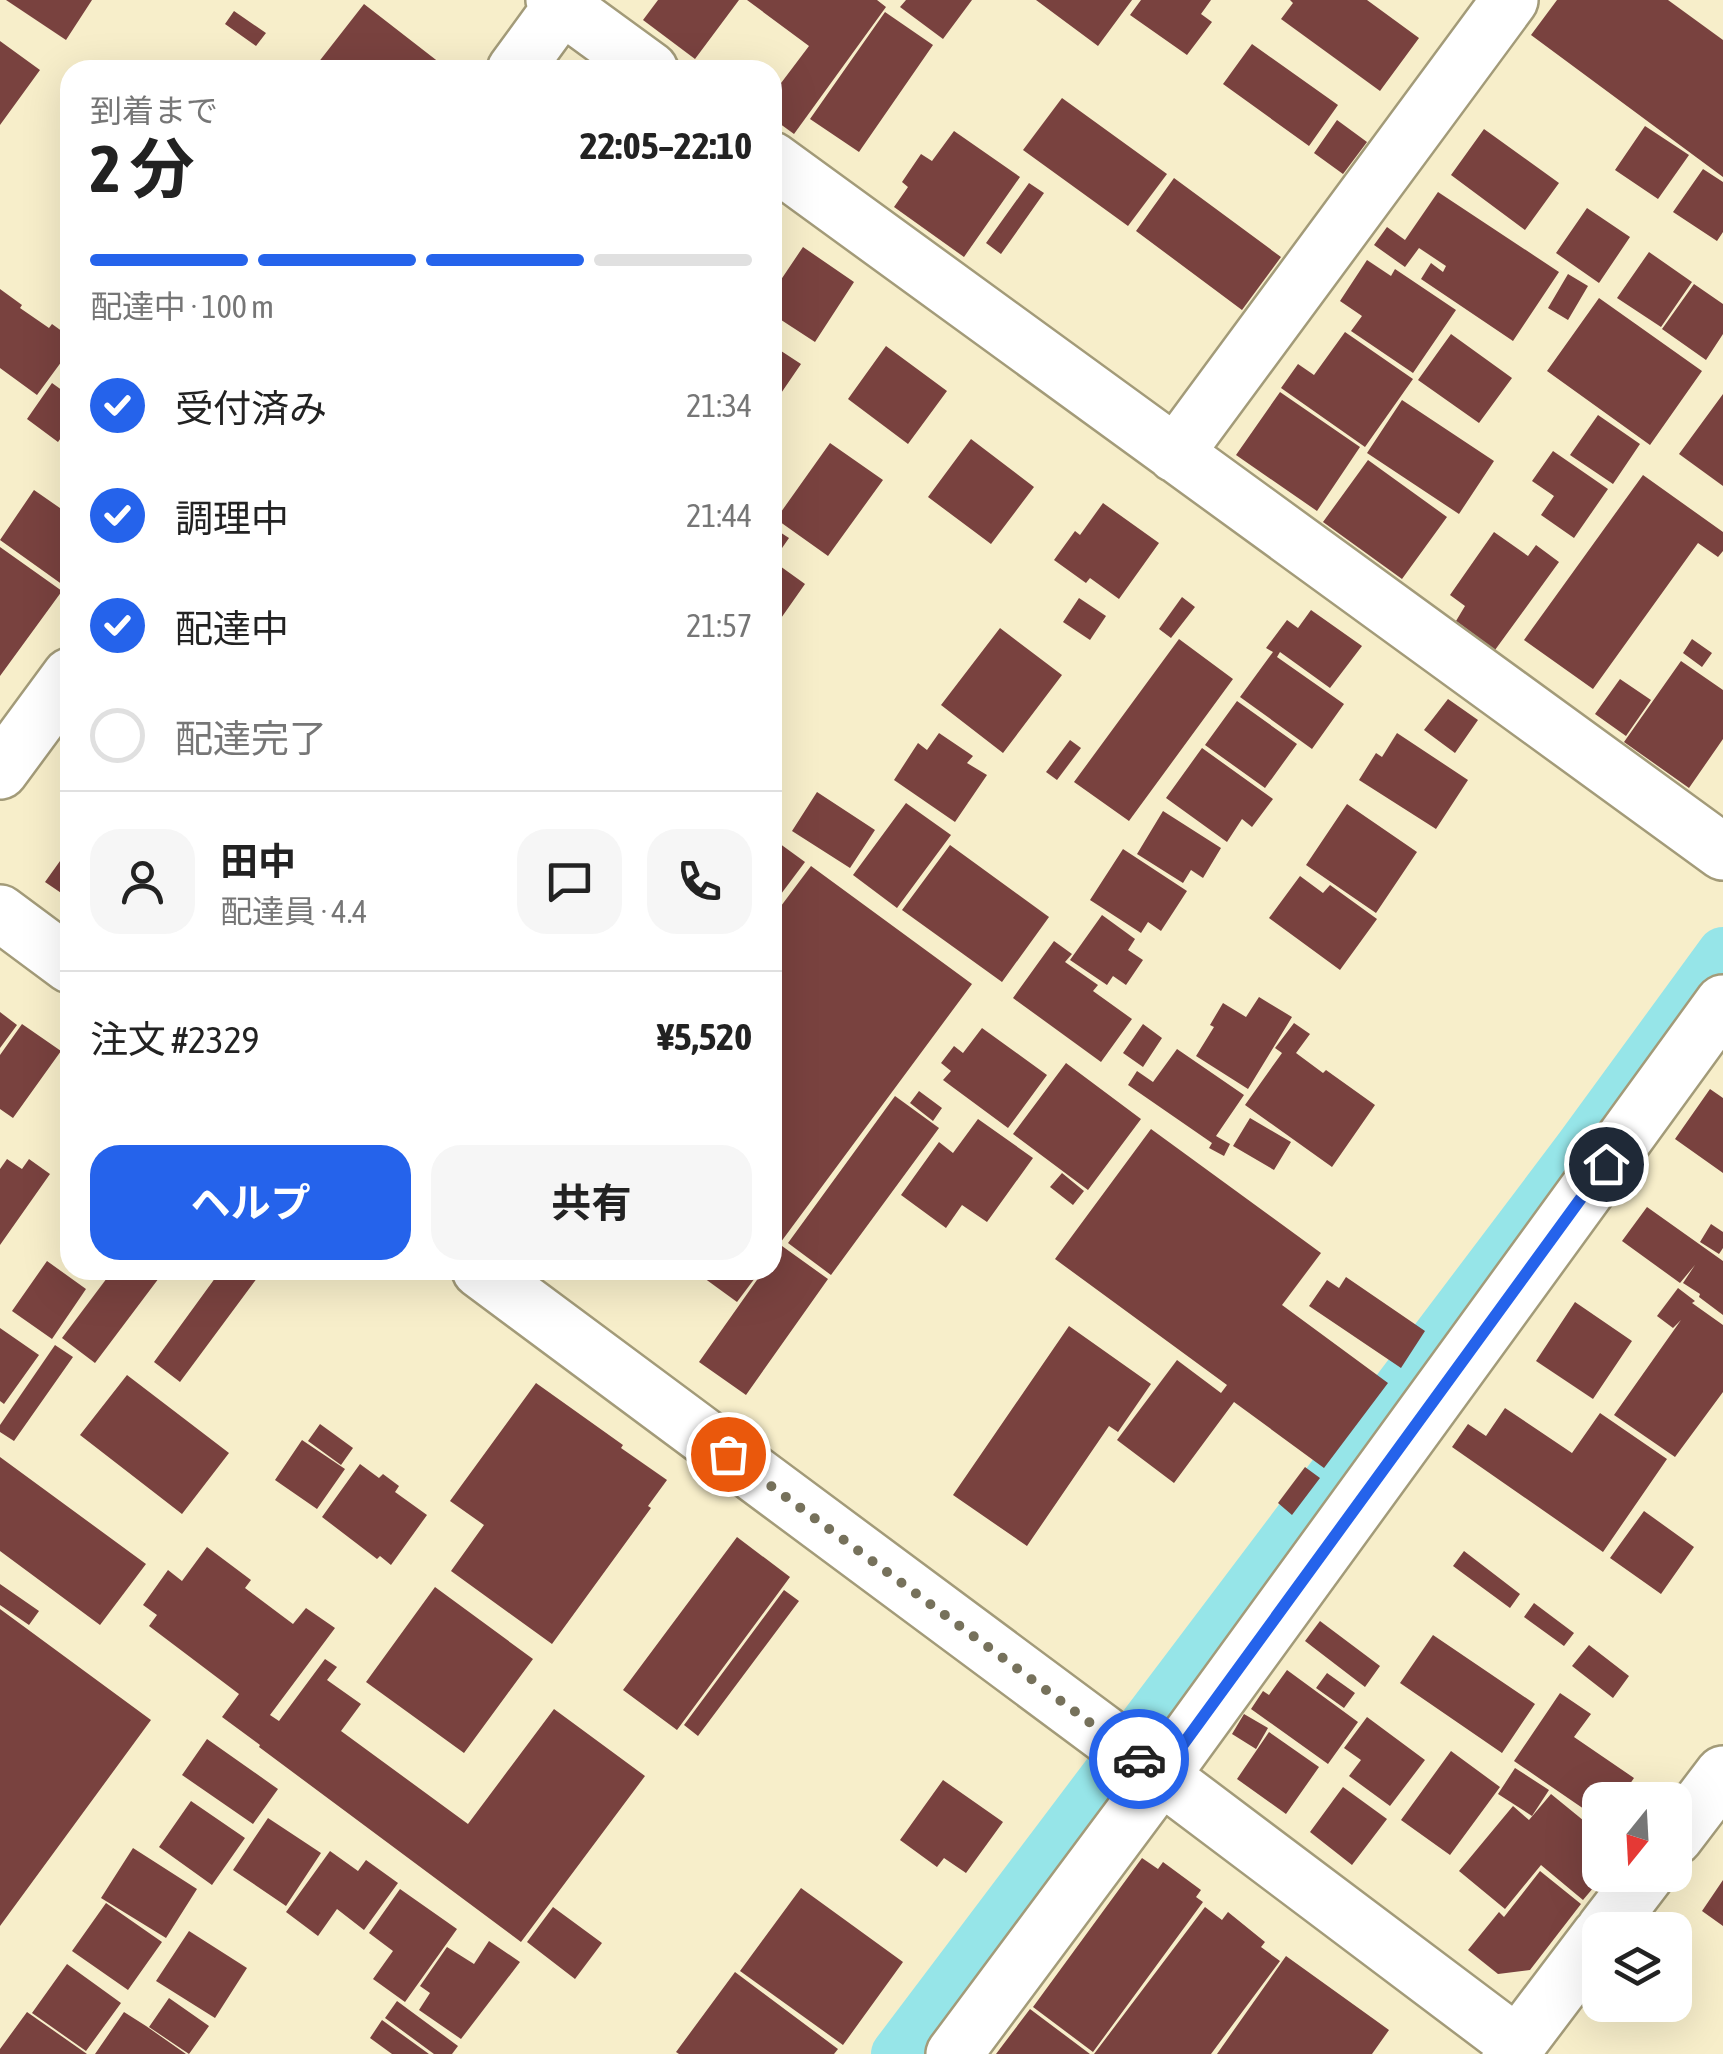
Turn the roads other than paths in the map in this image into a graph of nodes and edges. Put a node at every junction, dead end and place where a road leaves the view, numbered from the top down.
1 (1510, 0) edge
2 (561, 2) edge
3 (522, 60) edge
4 (637, 60) edge
5 (782, 167) edge
6 (1175, 454) junction
7 (60, 690) edge
8 (0, 771) edge
9 (1723, 852) edge
10 (0, 913) edge
11 (60, 958) edge
12 (1723, 1002) edge
13 (493, 1280) edge
14 (1723, 1774) edge
15 (1160, 1776) junction
16 (1692, 1815) edge
17 (1633, 1892) edge
18 (1617, 1912) edge
19 (1582, 1958) edge
20 (1513, 2049) edge
21 (954, 2054) edge

1 - 6 street
2 - 3 street
2 - 4 street
5 - 6 street
6 - 9 street
7 - 8 street
10 - 11 street
12 - 15 street
13 - 15 street
14 - 16 street
15 - 20 street
15 - 21 street
17 - 18 street
19 - 20 street

